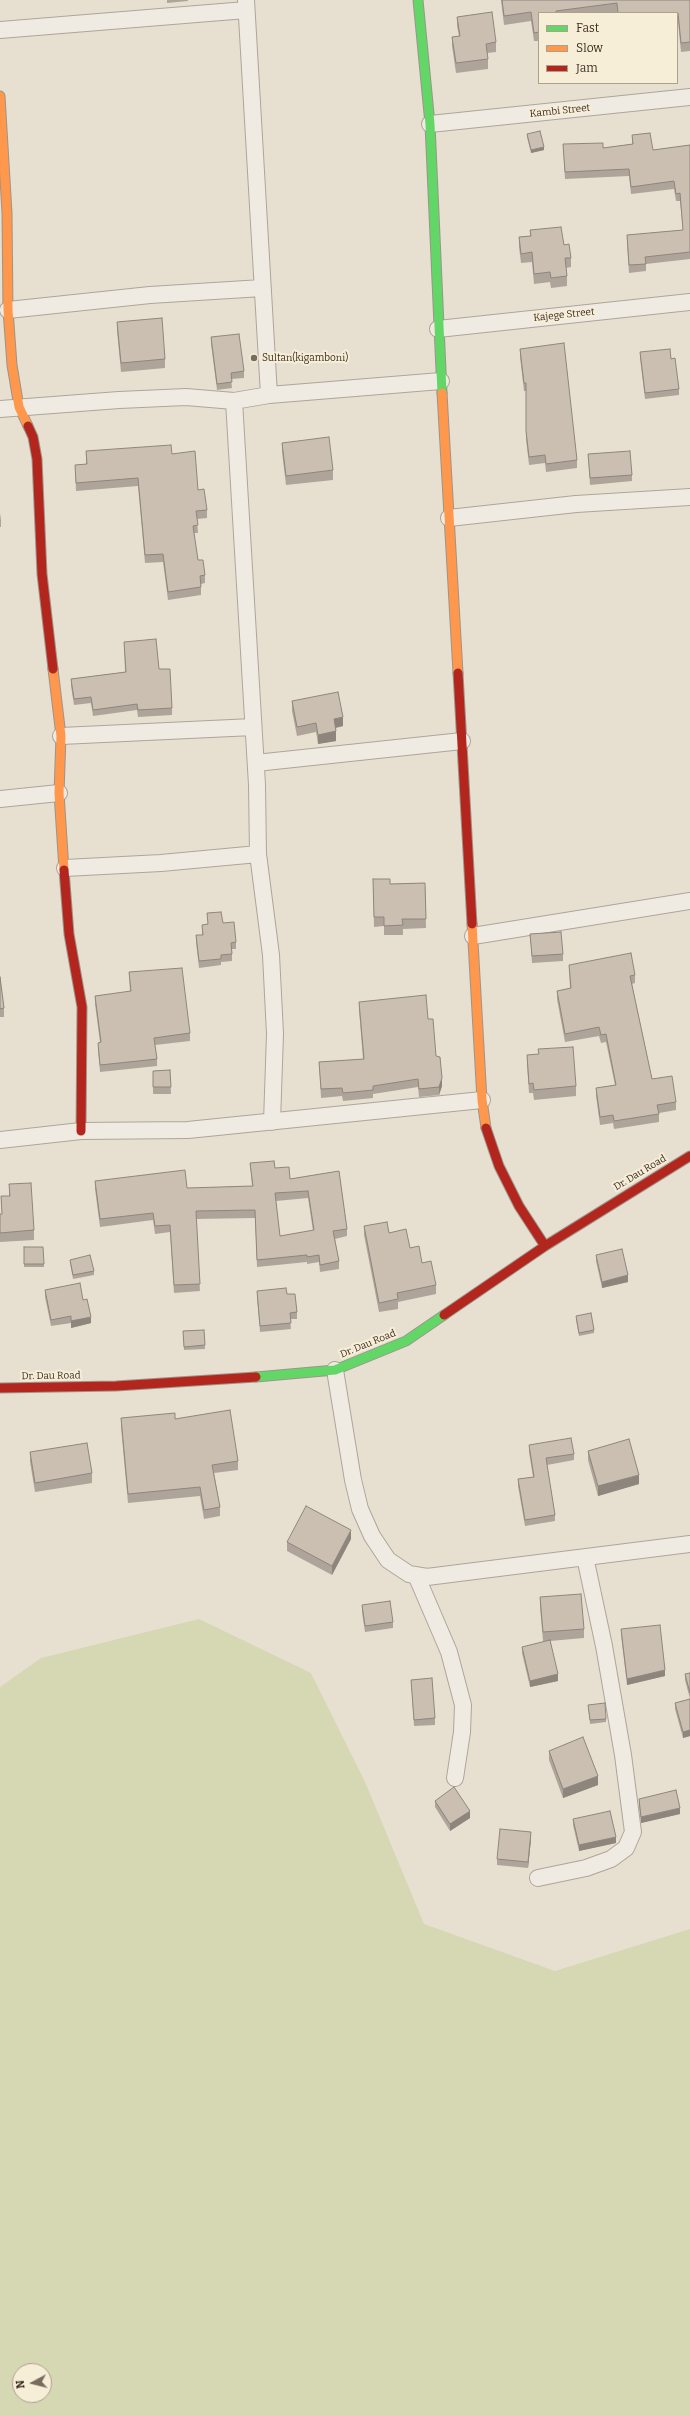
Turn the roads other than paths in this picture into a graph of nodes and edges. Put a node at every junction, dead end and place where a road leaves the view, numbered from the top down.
1 (418, 0) edge
2 (246, 5) edge
3 (0, 30) edge
4 (0, 96) edge
5 (690, 97) edge
6 (430, 124) junction
7 (262, 288) junction
8 (690, 302) edge
9 (8, 310) junction
10 (438, 329) junction
11 (441, 381) junction
12 (269, 395) junction
13 (234, 401) junction
14 (19, 407) junction
15 (0, 409) edge
16 (690, 497) edge
17 (449, 518) junction
18 (253, 727) junction
19 (61, 736) junction
20 (462, 741) junction
21 (256, 763) junction
22 (59, 793) junction
23 (0, 799) edge
24 (258, 854) junction
25 (65, 868) junction
26 (690, 901) edge
27 (473, 936) junction
28 (482, 1100) junction
29 (272, 1122) junction
30 (81, 1131) junction
31 (0, 1140) edge
32 (690, 1156) edge
33 (544, 1246) junction
34 (335, 1370) junction
35 (0, 1388) edge
36 (690, 1544) edge
37 (585, 1557) junction
38 (416, 1575) junction
39 (456, 1778) dead end
40 (538, 1878) dead end

1 - 6 street
2 - 3 street
2 - 7 street
4 - 9 street
5 - 6 street, Kambi Street
6 - 10 street
7 - 9 street
7 - 12 street
8 - 10 street, Kajege Street
9 - 14 street
10 - 11 street
11 - 12 street
11 - 17 street
12 - 13 street
13 - 14 street
13 - 18 street
14 - 15 street
14 - 19 street
16 - 17 street
17 - 20 street
18 - 19 street
18 - 21 street
19 - 22 street
20 - 21 street
20 - 27 street
21 - 24 street
22 - 23 street
22 - 25 street
24 - 25 street
24 - 29 street
25 - 30 street
26 - 27 street
27 - 28 street
28 - 29 street
28 - 33 street
29 - 30 street
30 - 31 street
32 - 33 street, Dr. Dau Road
33 - 34 street, Dr. Dau Road
34 - 35 street, Dr. Dau Road
34 - 38 street
36 - 37 street
37 - 38 street
37 - 40 street
38 - 39 street

